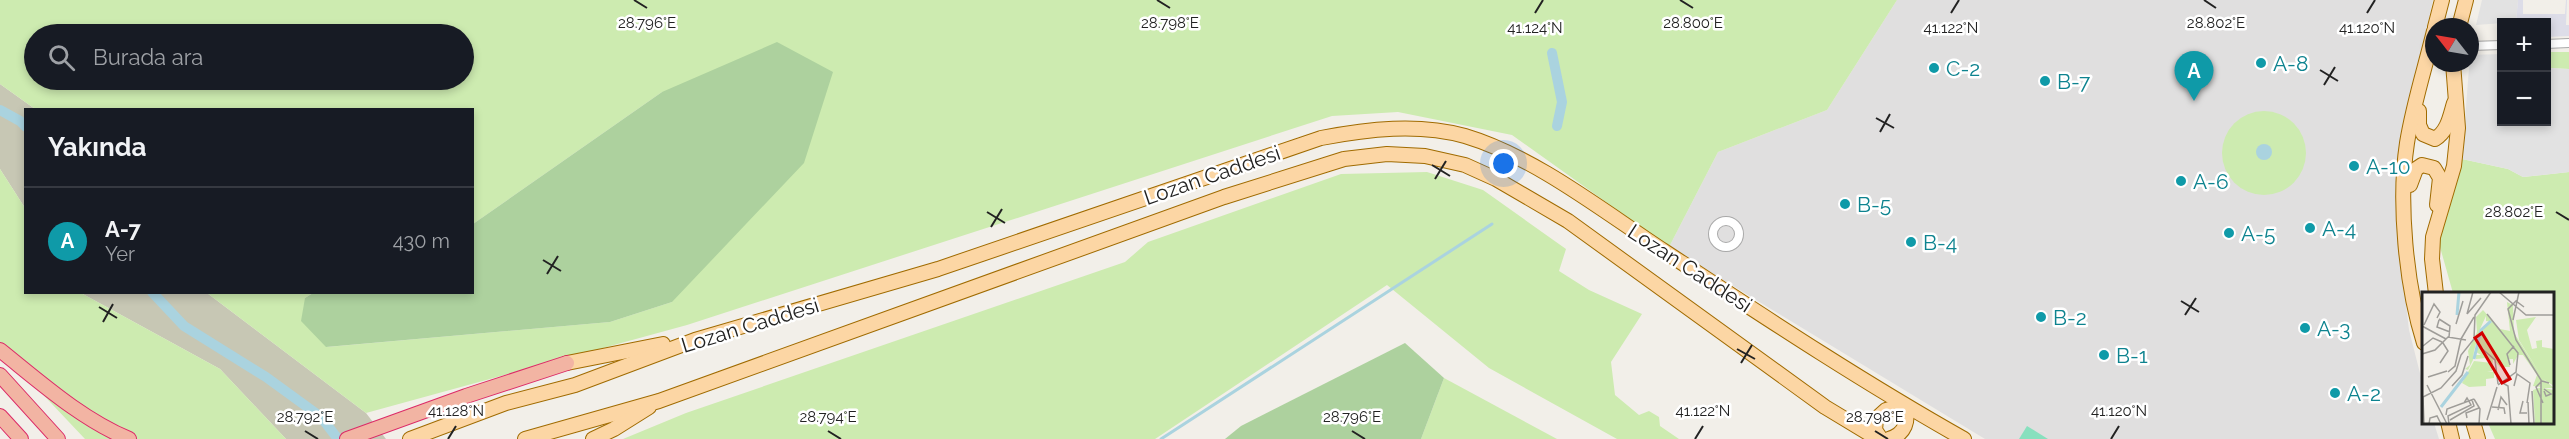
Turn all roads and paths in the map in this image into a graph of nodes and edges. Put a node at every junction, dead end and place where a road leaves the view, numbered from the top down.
1 (2442, 0) edge
2 (2466, 0) edge
3 (2437, 18) edge
4 (2461, 18) edge
5 (2551, 44) edge
6 (2569, 44) edge
7 (2497, 45) edge
8 (2479, 46) edge
9 (2425, 66) edge
10 (2453, 72) edge
11 (2422, 79) junction
12 (2455, 100) junction
13 (2404, 208) junction
14 (2433, 237) junction
15 (2436, 292) edge
16 (2422, 334) edge
17 (695, 340) junction
18 (0, 350) edge
19 (567, 363) joint
20 (0, 375) edge
21 (659, 401) junction
22 (1904, 405) junction
23 (0, 416) edge
24 (21, 439) edge
25 (58, 439) edge
26 (129, 439) edge
27 (347, 439) edge
28 (410, 439) edge
29 (525, 439) edge
30 (593, 439) edge
31 (1880, 439) edge
32 (1889, 439) edge
33 (1964, 439) edge

1 - 3 main road
2 - 4 main road
5 - 6 street
7 - 8 street
9 - 11 main road
10 - 12 main road
11 - 12 main road
11 - 13 main road
12 - 14 main road
13 - 14 main road
13 - 16 main road
14 - 15 main road
17 - 19 main road
17 - 22 main road, Lozan Caddesi
17 - 28 main road, Lozan Caddesi
18 - 26 highway
19 - 27 highway
20 - 25 highway
21 - 29 main road, Lozan Caddesi
21 - 30 main road
21 - 31 main road, Lozan Caddesi
22 - 31 main road
22 - 32 main road
22 - 33 main road, Lozan Caddesi
23 - 24 highway

